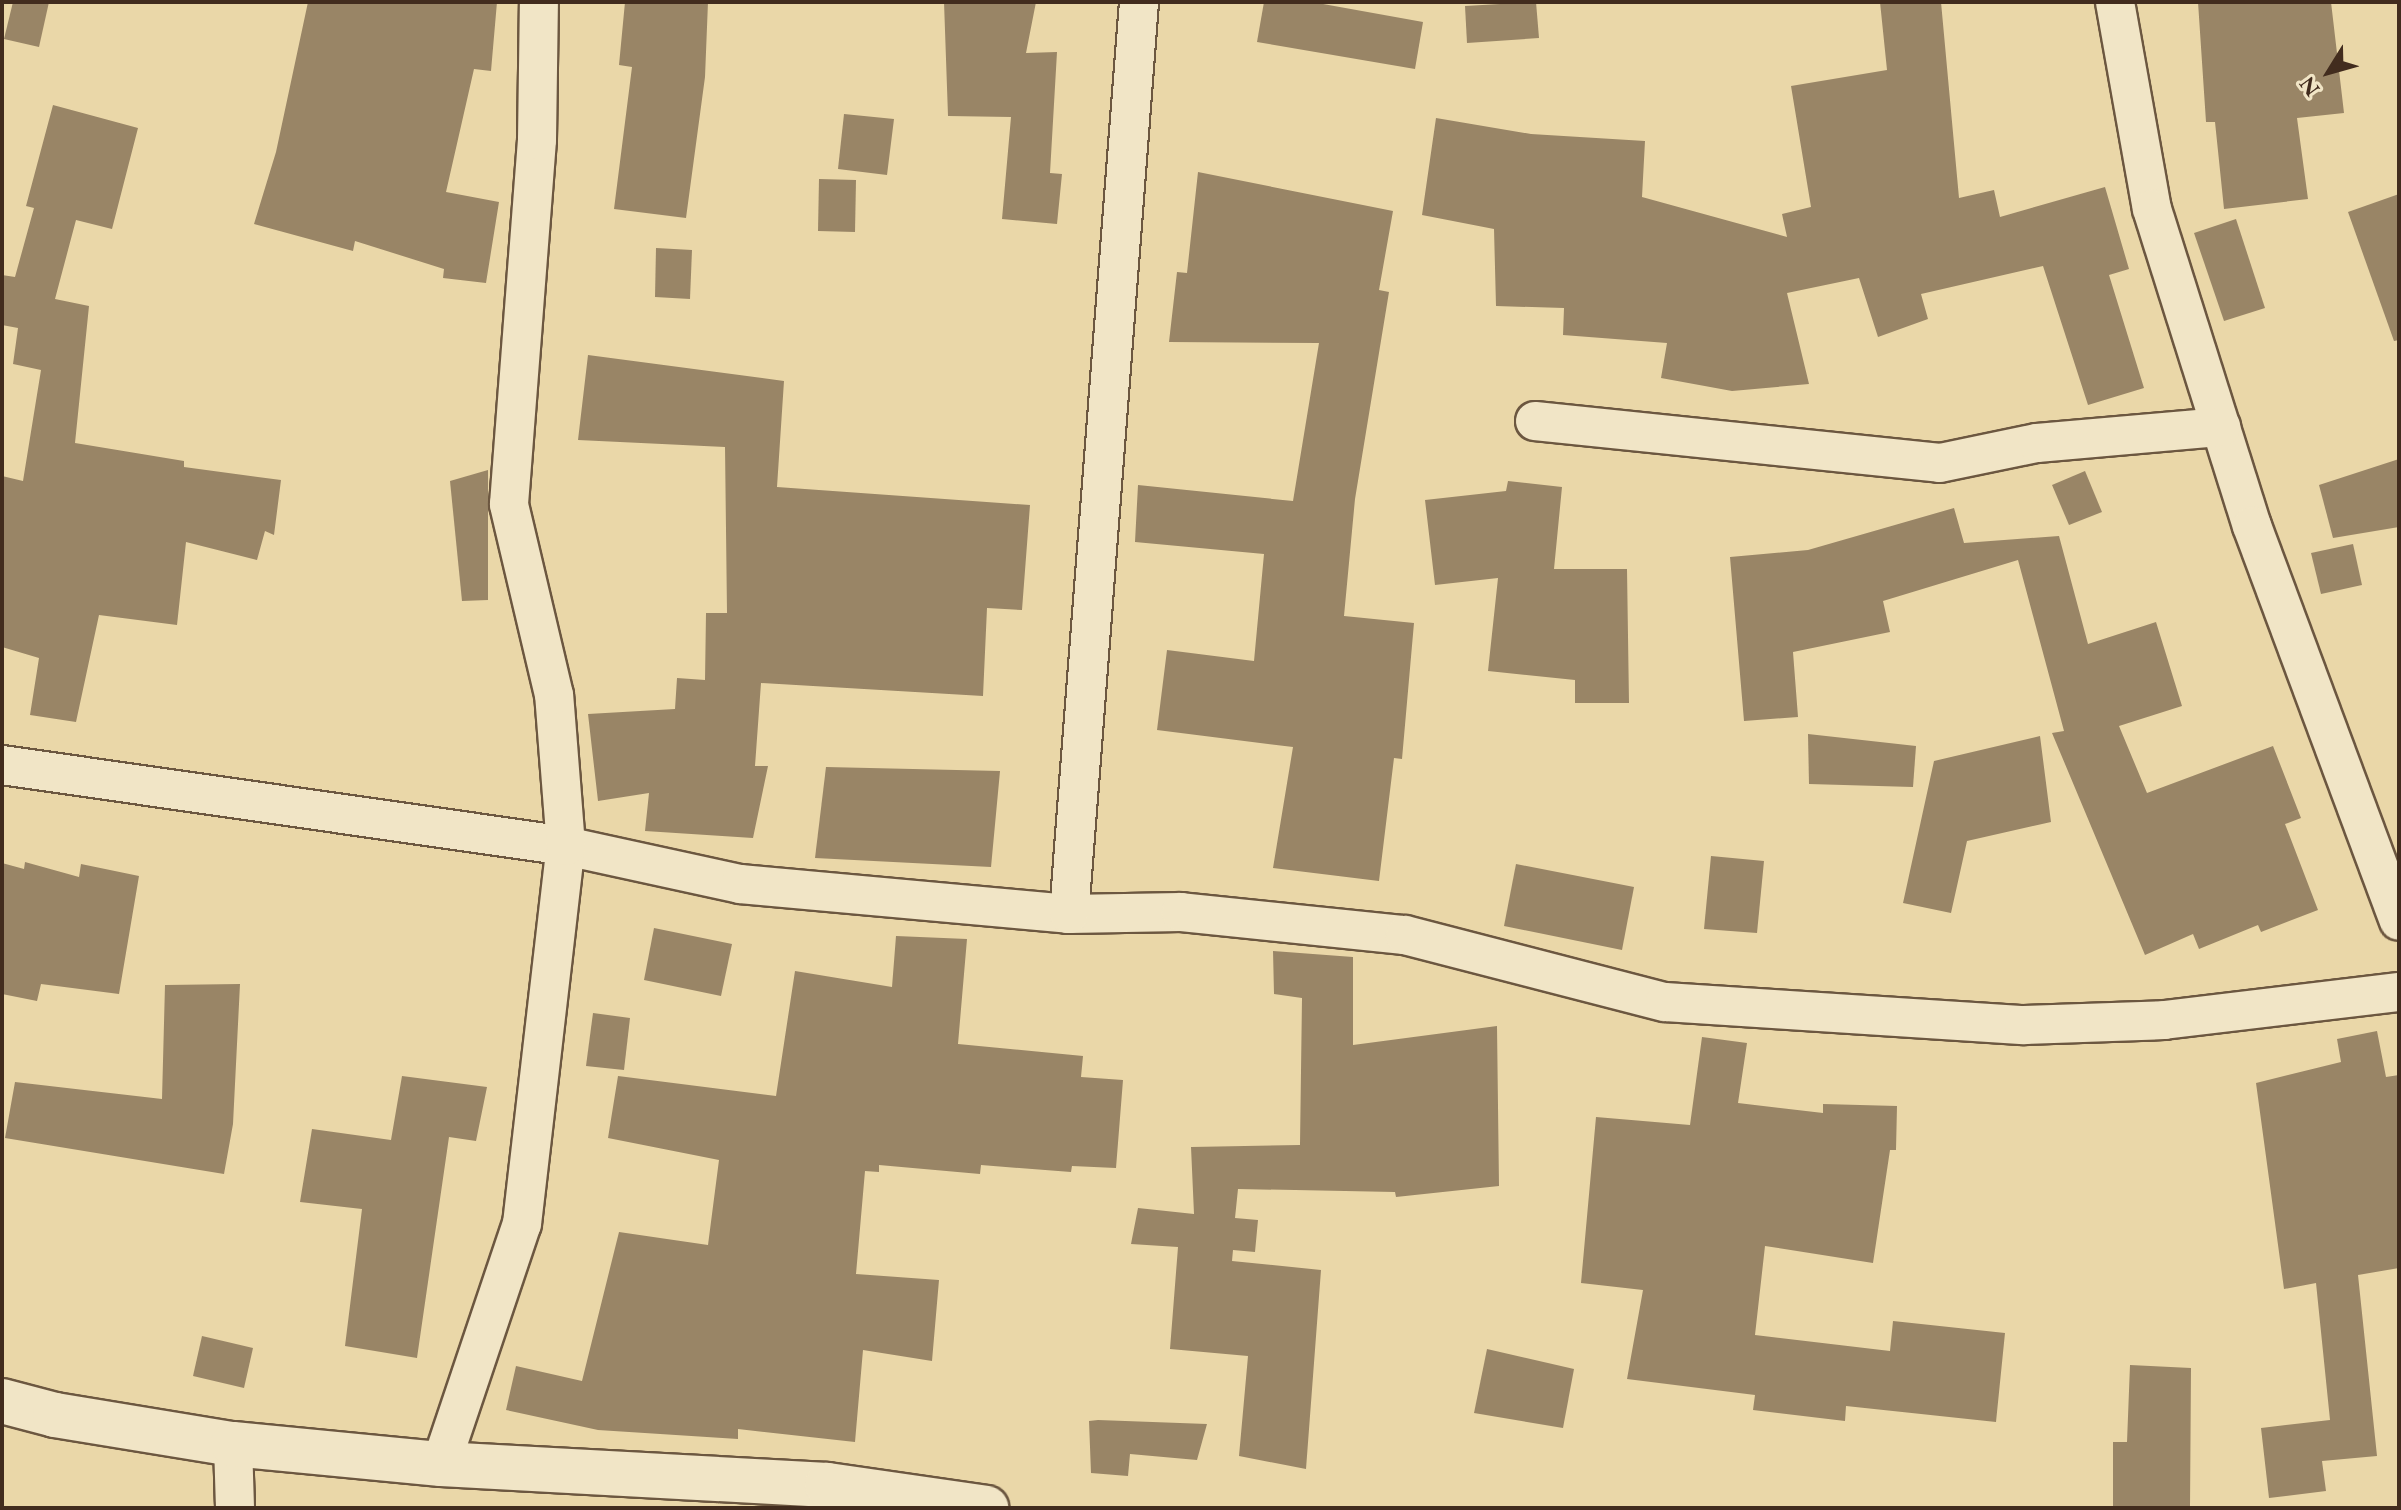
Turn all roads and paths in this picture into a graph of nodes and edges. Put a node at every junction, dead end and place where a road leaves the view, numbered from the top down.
1 (539, 2) edge
2 (1139, 2) edge
3 (2115, 2) edge
4 (1535, 421) dead end
5 (2221, 427) junction
6 (2, 765) edge
7 (566, 846) junction
8 (1069, 914) junction
9 (2399, 921) edge
10 (2399, 992) edge
11 (2, 1401) edge
12 (233, 1444) junction
13 (441, 1464) junction
14 (235, 1508) edge
15 (986, 1508) edge

1 - 7 street
2 - 8 street
3 - 5 street
4 - 5 street
5 - 9 street
6 - 7 street
7 - 8 street
7 - 13 street
8 - 10 street
11 - 12 street
12 - 13 street
12 - 14 street
13 - 15 street

